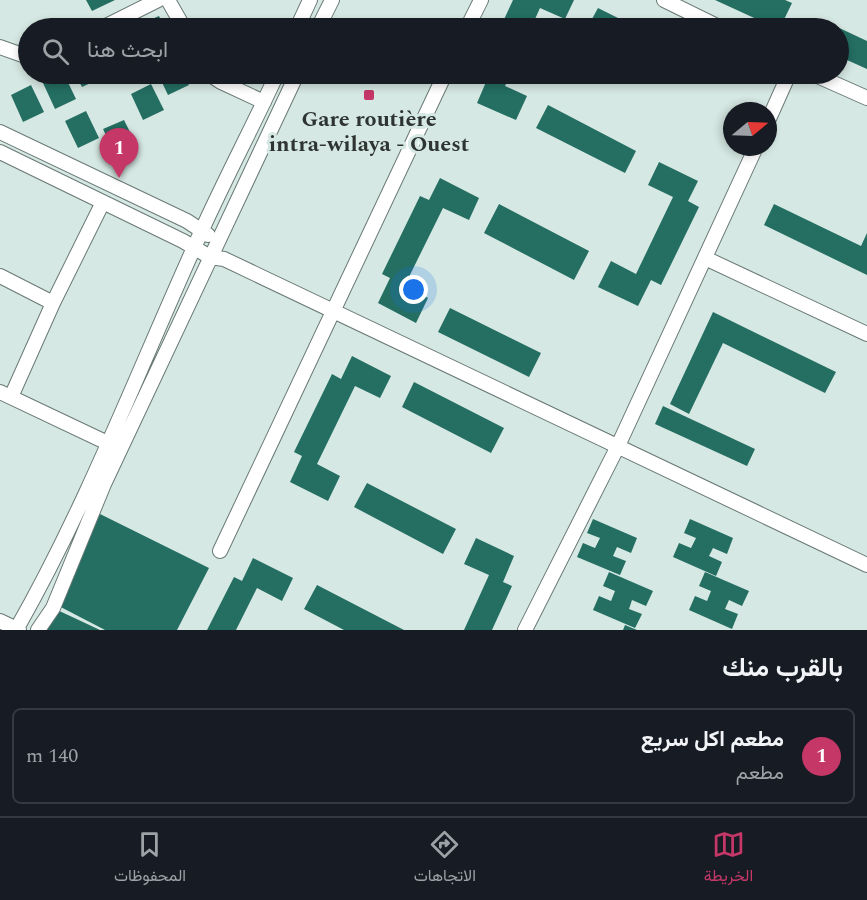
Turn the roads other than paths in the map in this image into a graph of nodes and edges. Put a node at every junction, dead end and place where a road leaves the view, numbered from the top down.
1 (158, 0) edge
2 (168, 0) edge
3 (310, 0) edge
4 (332, 0) edge
5 (481, 0) edge
6 (664, 0) edge
7 (122, 18) edge
8 (178, 18) edge
9 (302, 18) edge
10 (323, 18) edge
11 (472, 18) edge
12 (701, 18) edge
13 (0, 47) edge
14 (18, 53) edge
15 (225, 84) edge
16 (272, 84) edge
17 (292, 84) edge
18 (440, 84) edge
19 (785, 84) edge
20 (836, 84) edge
21 (867, 98) edge
22 (264, 102) junction
23 (776, 102) edge
24 (0, 132) edge
25 (0, 152) edge
26 (752, 156) edge
27 (103, 202) junction
28 (202, 230) junction
29 (218, 242) junction
30 (195, 248) junction
31 (217, 258) junction
32 (705, 258) junction
33 (0, 276) edge
34 (52, 303) junction
35 (332, 309) junction
36 (867, 334) edge
37 (6, 395) edge
38 (114, 446) junction
39 (617, 448) junction
40 (220, 551) dead end
41 (867, 565) edge
42 (0, 621) edge
43 (17, 630) edge
44 (38, 630) edge
45 (525, 630) edge

1 - 7 street
2 - 8 street
3 - 9 street
4 - 10 street
5 - 11 street
6 - 12 street
13 - 14 street
15 - 22 street
16 - 22 street
17 - 29 street
18 - 35 street
19 - 23 street
20 - 21 street
22 - 28 street
24 - 28 street
25 - 27 street
26 - 32 street
27 - 30 street
27 - 34 street
28 - 29 street
28 - 30 street
29 - 31 street
30 - 31 street
30 - 38 street
31 - 35 street
31 - 38 street
32 - 36 street
32 - 39 street
33 - 34 street
34 - 37 street
35 - 39 street
35 - 40 street
37 - 38 street
38 - 43 street
38 - 44 street
39 - 41 street
39 - 45 street
42 - 43 street

